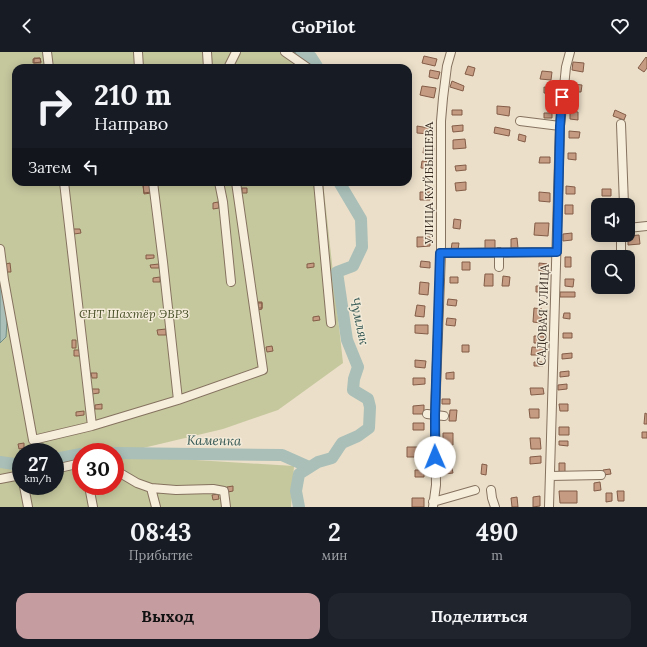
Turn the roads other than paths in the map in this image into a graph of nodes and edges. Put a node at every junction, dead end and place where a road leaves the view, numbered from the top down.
1 (47, 52) edge
2 (138, 52) edge
3 (207, 52) edge
4 (236, 52) edge
5 (285, 52) edge
6 (451, 52) edge
7 (570, 52) edge
8 (48, 64) edge
9 (139, 64) edge
10 (208, 64) edge
11 (230, 64) edge
12 (302, 64) edge
13 (520, 121) dead end
14 (621, 124) dead end
15 (560, 126) junction
16 (64, 186) edge
17 (154, 186) edge
18 (220, 186) edge
19 (237, 186) edge
20 (318, 186) edge
21 (624, 198) edge
22 (647, 226) edge
23 (635, 227) edge
24 (0, 249) edge
25 (499, 252) junction
26 (557, 252) junction
27 (440, 253) junction
28 (499, 267) dead end
29 (2, 280) edge
30 (232, 282) dead end
31 (331, 323) dead end
32 (178, 400) junction
33 (431, 414) junction
34 (444, 416) dead end
35 (92, 426) junction
36 (601, 475) dead end
37 (124, 476) edge
38 (550, 476) junction
39 (12, 477) edge
40 (0, 479) edge
41 (151, 488) junction
42 (475, 490) dead end
43 (491, 490) dead end
44 (26, 495) edge
45 (92, 495) edge
46 (433, 504) edge
47 (28, 507) edge
48 (94, 507) edge
49 (156, 507) edge
50 (226, 507) edge
51 (495, 507) edge
52 (549, 507) edge

1 - 8 street
2 - 9 street
3 - 10 street
4 - 11 street
5 - 12 street
6 - 27 street, УЛИЦА КУЙБЫШЕВА
7 - 15 street, САДОВАЯ УЛИЦА
13 - 15 street
14 - 21 street
15 - 26 street, САДОВАЯ УЛИЦА
16 - 35 street
17 - 32 street
18 - 30 street
19 - 32 street
20 - 31 street
22 - 23 street
24 - 29 street
25 - 26 street
25 - 27 street
25 - 28 street
26 - 38 street, САДОВАЯ УЛИЦА
27 - 33 street, УЛИЦА КУЙБЫШЕВА
29 - 35 street
32 - 35 street
33 - 34 street
33 - 46 street, УЛИЦА КУЙБЫШЕВА
36 - 38 street
37 - 41 street
38 - 52 street, САДОВАЯ УЛИЦА
39 - 40 street
41 - 49 street
41 - 50 street
42 - 46 street
43 - 51 street
44 - 47 street
45 - 48 street

